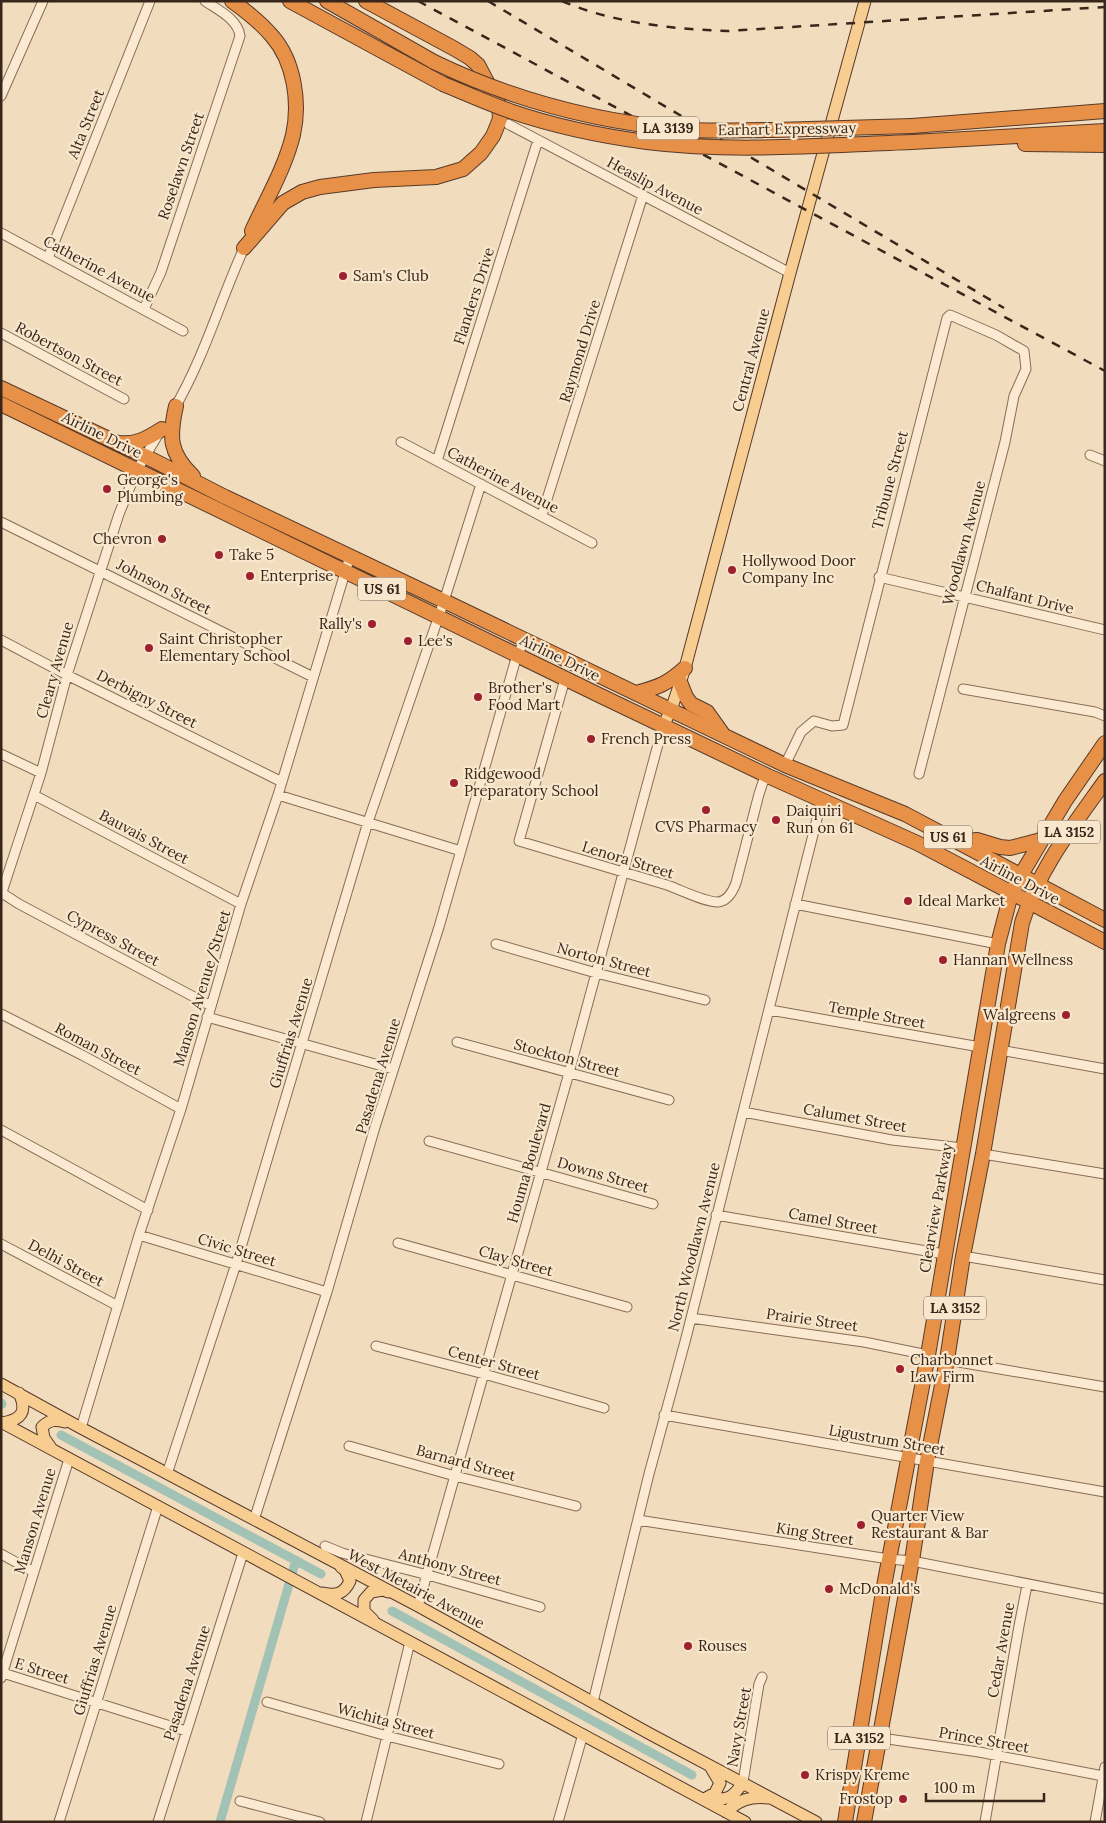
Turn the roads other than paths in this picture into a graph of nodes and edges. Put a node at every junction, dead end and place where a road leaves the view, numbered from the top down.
1 (43, 1) edge
2 (150, 1) edge
3 (205, 1) edge
4 (232, 1) edge
5 (290, 1) edge
6 (326, 1) edge
7 (366, 1) edge
8 (865, 1) edge
9 (1, 96) edge
10 (1105, 110) edge
11 (508, 124) dead end
12 (1105, 131) edge
13 (538, 140) junction
14 (912, 142) junction
15 (1105, 145) edge
16 (643, 195) junction
17 (1, 233) edge
18 (244, 248) junction
19 (48, 258) junction
20 (790, 273) junction
21 (144, 309) junction
22 (183, 331) dead end
23 (1, 334) edge
24 (996, 335) joint
25 (1, 388) edge
26 (124, 399) dead end
27 (1, 404) edge
28 (176, 406) junction
29 (162, 429) junction
30 (116, 442) junction
31 (401, 442) dead end
32 (1090, 455) dead end
33 (145, 456) junction
34 (437, 461) junction
35 (1105, 461) edge
36 (137, 470) junction
37 (481, 484) junction
38 (203, 486) junction
39 (542, 515) junction
40 (1, 522) edge
41 (592, 542) dead end
42 (350, 556) junction
43 (101, 571) junction
44 (345, 571) junction
45 (880, 576) junction
46 (964, 596) junction
47 (444, 601) junction
48 (438, 617) junction
49 (1105, 630) edge
50 (1, 640) edge
51 (525, 640) junction
52 (517, 655) junction
53 (685, 668) junction
54 (67, 675) junction
55 (313, 677) junction
56 (565, 679) junction
57 (680, 682) junction
58 (963, 689) dead end
59 (636, 693) junction
60 (671, 710) junction
61 (1105, 716) edge
62 (663, 726) junction
63 (724, 736) junction
64 (1105, 744) edge
65 (1, 754) edge
66 (785, 766) junction
67 (41, 773) junction
68 (919, 774) dead end
69 (768, 776) junction
70 (1105, 781) edge
71 (282, 782) junction
72 (843, 789) junction
73 (278, 795) junction
74 (34, 796) junction
75 (817, 797) junction
76 (368, 822) junction
77 (1041, 840) junction
78 (958, 842) junction
79 (461, 851) junction
80 (5, 872) edge
81 (624, 873) junction
82 (1021, 875) junction
83 (1038, 884) junction
84 (2, 894) edge
85 (1012, 894) junction
86 (1028, 903) junction
87 (241, 904) junction
88 (795, 904) junction
89 (1105, 920) edge
90 (1105, 942) edge
91 (496, 944) dead end
92 (998, 944) junction
93 (596, 973) junction
94 (705, 1000) dead end
95 (211, 1006) junction
96 (770, 1010) junction
97 (1, 1014) edge
98 (207, 1017) junction
99 (457, 1042) dead end
100 (302, 1044) junction
101 (980, 1047) junction
102 (1000, 1050) junction
103 (1105, 1068) edge
104 (393, 1070) junction
105 (569, 1073) junction
106 (669, 1100) dead end
107 (181, 1109) junction
108 (743, 1112) junction
109 (1, 1130) edge
110 (429, 1142) dead end
111 (963, 1148) junction
112 (983, 1154) junction
113 (541, 1172) junction
114 (1105, 1174) edge
115 (653, 1204) dead end
116 (148, 1210) junction
117 (716, 1215) junction
118 (140, 1235) junction
119 (965, 1240) junction
120 (398, 1243) dead end
121 (1, 1244) edge
122 (944, 1254) junction
123 (963, 1256) junction
124 (236, 1264) junction
125 (513, 1274) junction
126 (1105, 1280) edge
127 (327, 1292) junction
128 (118, 1306) junction
129 (627, 1306) dead end
130 (691, 1318) junction
131 (376, 1346) dead end
132 (928, 1355) junction
133 (947, 1360) junction
134 (484, 1374) junction
135 (1, 1384) edge
136 (1105, 1387) edge
137 (19, 1393) junction
138 (604, 1408) dead end
139 (664, 1414) junction
140 (2, 1422) edge
141 (78, 1426) junction
142 (349, 1446) dead end
143 (52, 1449) junction
144 (909, 1458) junction
145 (69, 1459) junction
146 (927, 1461) junction
147 (168, 1474) junction
148 (455, 1476) junction
149 (1105, 1492) edge
150 (158, 1506) junction
151 (576, 1506) dead end
152 (254, 1520) junction
153 (638, 1520) junction
154 (325, 1546) dead end
155 (243, 1553) junction
156 (1, 1554) edge
157 (889, 1559) junction
158 (912, 1561) junction
159 (334, 1562) junction
160 (34, 1572) junction
161 (428, 1574) junction
162 (1027, 1585) junction
163 (307, 1587) junction
164 (397, 1595) junction
165 (1105, 1599) edge
166 (418, 1606) junction
167 (540, 1607) dead end
168 (383, 1628) junction
169 (410, 1642) junction
170 (873, 1654) junction
171 (894, 1658) junction
172 (2, 1675) edge
173 (762, 1677) dead end
174 (96, 1702) junction
175 (267, 1702) dead end
176 (594, 1702) junction
177 (186, 1731) junction
178 (583, 1734) junction
179 (860, 1735) junction
180 (387, 1736) junction
181 (879, 1738) junction
182 (997, 1756) junction
183 (499, 1764) dead end
184 (708, 1764) junction
185 (1104, 1771) edge
186 (744, 1782) junction
187 (701, 1797) junction
188 (748, 1798) junction
189 (240, 1800) dead end
190 (776, 1800) junction
191 (726, 1812) junction
192 (59, 1822) edge
193 (158, 1822) edge
194 (320, 1822) edge
195 (366, 1822) edge
196 (558, 1822) edge
197 (746, 1822) edge
198 (816, 1822) edge
199 (845, 1822) edge
200 (864, 1822) edge
201 (985, 1822) edge
202 (1095, 1822) edge

1 - 9 street
2 - 19 street, Alta Street
3 - 21 street, Roselawn Street
4 - 18 highway
5 - 14 highway, Earhart Expressway / LA 3139, bridge
6 - 10 highway, Earhart Expressway / LA 3139, bridge
7 - 18 highway
8 - 20 main road, Central Avenue
11 - 13 street, Heaslip Avenue
12 - 14 highway, Earhart Expressway / LA 3139
13 - 16 street, Heaslip Avenue
13 - 34 street, Flanders Drive
14 - 15 highway
16 - 20 street, Heaslip Avenue
16 - 39 street, Raymond Drive
17 - 19 street, Catherine Avenue
18 - 28 street, Cleary Avenue
19 - 21 street, Catherine Avenue
20 - 53 main road, Central Avenue
21 - 22 street, Catherine Avenue
23 - 26 street, Robertson Street
24 - 45 street, Tribune Street
24 - 46 street, Woodlawn Avenue
25 - 30 highway, Airline Drive / US 61
27 - 36 highway, Airline Drive / US 61
28 - 29 street, Cleary Avenue
28 - 38 highway
29 - 30 highway
29 - 33 street, Cleary Avenue
30 - 33 highway, Airline Drive / US 61
31 - 34 street, Catherine Avenue
32 - 35 street
33 - 36 street, Cleary Avenue
33 - 38 highway, Airline Drive / US 61
34 - 37 street, Catherine Avenue
36 - 43 street, Cleary Avenue
36 - 44 highway, Airline Drive / US 61
37 - 39 street, Catherine Avenue
37 - 47 street, Giuffrias Avenue
38 - 42 highway, Airline Drive / US 61
39 - 41 street, Catherine Avenue
40 - 43 street, Johnson Street
42 - 44 street, Manson Avenue/Street
42 - 47 highway, Airline Drive / US 61
43 - 54 street, Cleary Avenue
43 - 55 street, Johnson Street
44 - 48 highway, Airline Drive / US 61
44 - 55 street, Manson Avenue/Street
45 - 46 street, Chalfant Drive
45 - 66 street, Tribune Street
46 - 49 street, Chalfant Drive
46 - 68 street, Woodlawn Avenue
47 - 48 street, Giuffrias Avenue
47 - 51 highway, Airline Drive / US 61
48 - 52 highway, Airline Drive / US 61
48 - 76 street, Giuffrias Avenue
50 - 54 street, Derbigny Street
51 - 52 street, Pasadena Avenue
51 - 59 highway, Airline Drive / US 61
52 - 56 highway, Airline Drive / US 61
52 - 79 street, Pasadena Avenue
53 - 57 main road, Central Avenue
53 - 59 highway
54 - 67 street, Cleary Avenue
54 - 71 street, Derbigny Street
55 - 71 street, Manson Avenue/Street
56 - 62 highway, Airline Drive / US 61
56 - 81 street, Lenora Street
57 - 60 main road, Central Avenue
57 - 63 highway
58 - 61 street
59 - 60 highway, Airline Drive / US 61
60 - 62 main road, Central Avenue
60 - 63 highway, Airline Drive / US 61
62 - 69 highway, Airline Drive / US 61
62 - 81 street, Houma Boulevard
63 - 66 highway, Airline Drive / US 61
64 - 77 highway, Clearview Parkway / LA 3152
65 - 67 street
66 - 72 highway, Airline Drive / US 61
67 - 74 street, Cleary Avenue
69 - 75 highway, Airline Drive / US 61
69 - 81 street, Lenora Street
70 - 83 highway, LA 3152
71 - 73 street, Manson Avenue/Street
72 - 75 highway
72 - 78 highway, Airline Drive / US 61
73 - 76 street
73 - 87 street, Manson Avenue/Street
74 - 80 street, Cleary Avenue
74 - 87 street, Bauvais Street
75 - 85 highway, Airline Drive / US 61
75 - 88 street, North Woodlawn Avenue
76 - 79 street
76 - 100 street, Giuffrias Avenue
77 - 78 highway
77 - 82 highway, Clearview Parkway / LA 3152
78 - 82 highway, Airline Drive / US 61
79 - 104 street, Pasadena Avenue
80 - 84 street, Cleary Avenue
81 - 93 street, Houma Boulevard
82 - 83 highway, Airline Drive / US 61
82 - 85 highway, Clearview Parkway / LA 3152
83 - 86 highway, LA 3152
83 - 89 highway, Airline Drive / US 61
84 - 95 street, Cypress Street
85 - 86 highway, Airline Drive / US 61
85 - 92 highway, Clearview Parkway / LA 3152
86 - 90 highway, Airline Drive / US 61
86 - 102 highway, LA 3152
87 - 95 street, Manson Avenue/Street
88 - 92 street
88 - 96 street, North Woodlawn Avenue
91 - 93 street, Norton Street
92 - 101 highway, Clearview Parkway / LA 3152
93 - 94 street, Norton Street
93 - 105 street, Houma Boulevard
95 - 98 street, Manson Avenue/Street
96 - 101 street, Temple Street
96 - 108 street, North Woodlawn Avenue
97 - 107 street, Roman Street
98 - 100 street
98 - 107 street, Manson Avenue/Street
99 - 105 street, Stockton Street
100 - 104 street
100 - 124 street, Giuffrias Avenue
101 - 111 highway, Clearview Parkway / LA 3152
102 - 103 street
102 - 112 highway, LA 3152
104 - 127 street, Pasadena Avenue
105 - 106 street, Stockton Street
105 - 113 street, Houma Boulevard
107 - 116 street, Manson Avenue/Street
108 - 111 street, Calumet Street
108 - 117 street, North Woodlawn Avenue
109 - 116 street
110 - 113 street, Downs Street
111 - 119 highway
111 - 122 highway, Clearview Parkway / LA 3152
112 - 114 street
112 - 119 highway, LA 3152
113 - 115 street, Downs Street
113 - 125 street, Houma Boulevard
116 - 118 street, Manson Avenue/Street
117 - 122 street, Camel Street
117 - 130 street, North Woodlawn Avenue
118 - 124 street, Civic Street
118 - 128 street, Manson Avenue/Street
119 - 123 highway, LA 3152
120 - 125 street, Clay Street
121 - 128 street, Delhi Street
122 - 132 highway, Clearview Parkway / LA 3152
123 - 126 street
123 - 133 highway, LA 3152
124 - 127 street, Civic Street
124 - 147 street, Giuffrias Avenue
125 - 129 street, Clay Street
125 - 134 street, Houma Boulevard
127 - 152 street, Pasadena Avenue
128 - 141 street, Manson Avenue/Street
130 - 132 street, Prairie Street
130 - 139 street, North Woodlawn Avenue
131 - 134 street, Center Street
132 - 144 highway, Clearview Parkway / LA 3152
133 - 136 street
133 - 146 highway, LA 3152
134 - 138 street, Center Street
134 - 148 street, Houma Boulevard
135 - 137 main road, West Metairie Avenue
137 - 140 main road
137 - 141 main road, West Metairie Avenue
139 - 144 street, Ligustrum Street
139 - 153 street, North Woodlawn Avenue
140 - 143 main road
141 - 143 main road
141 - 147 main road, West Metairie Avenue
142 - 148 street, Barnard Street
143 - 145 main road
144 - 146 street, Ligustrum Street
144 - 157 highway, Clearview Parkway / LA 3152
145 - 150 main road
145 - 160 street, Manson Avenue
146 - 149 street, Ligustrum Street
146 - 158 highway, LA 3152
147 - 152 main road, West Metairie Avenue
148 - 151 street, Barnard Street
148 - 161 street, Houma Boulevard
150 - 155 main road
150 - 174 street, Giuffrias Avenue
152 - 159 main road, West Metairie Avenue
153 - 157 street, King Street
153 - 176 street, North Woodlawn Avenue
154 - 161 street, Anthony Street
155 - 163 main road
155 - 177 street, Pasadena Avenue
156 - 160 street
157 - 158 street, King Street
157 - 170 highway, Clearview Parkway / LA 3152
158 - 162 street, King Street
158 - 171 highway, LA 3152
159 - 163 main road
159 - 164 main road, West Metairie Avenue
160 - 172 street, Manson Avenue
161 - 166 street, Houma Boulevard
161 - 167 street, Anthony Street
162 - 165 street, King Street
162 - 182 street, Cedar Avenue
163 - 168 main road
164 - 166 main road, West Metairie Avenue
164 - 168 main road
166 - 176 main road, West Metairie Avenue
168 - 169 main road
169 - 178 main road
169 - 180 street
170 - 171 highway
170 - 179 highway, Clearview Parkway / LA 3152
171 - 181 highway, LA 3152
172 - 174 street, E Street
173 - 186 street, Navy Street
174 - 177 street, E Street
174 - 192 street, Giuffrias Avenue
175 - 180 street, Wichita Street
176 - 184 main road, West Metairie Avenue
177 - 193 street, Pasadena Avenue
178 - 187 main road
178 - 196 street
179 - 181 street, Prince Street
179 - 199 highway, Clearview Parkway / LA 3152
180 - 183 street, Wichita Street
180 - 195 street
181 - 182 street, Prince Street
181 - 200 highway, LA 3152
182 - 185 street, Prince Street
182 - 201 street
184 - 186 main road, West Metairie Avenue
184 - 187 main road
185 - 202 street
186 - 187 main road
186 - 190 main road, West Metairie Avenue
187 - 191 main road
188 - 190 main road
188 - 191 main road
188 - 197 main road
189 - 194 street
190 - 198 main road, West Metairie Avenue
191 - 197 main road

